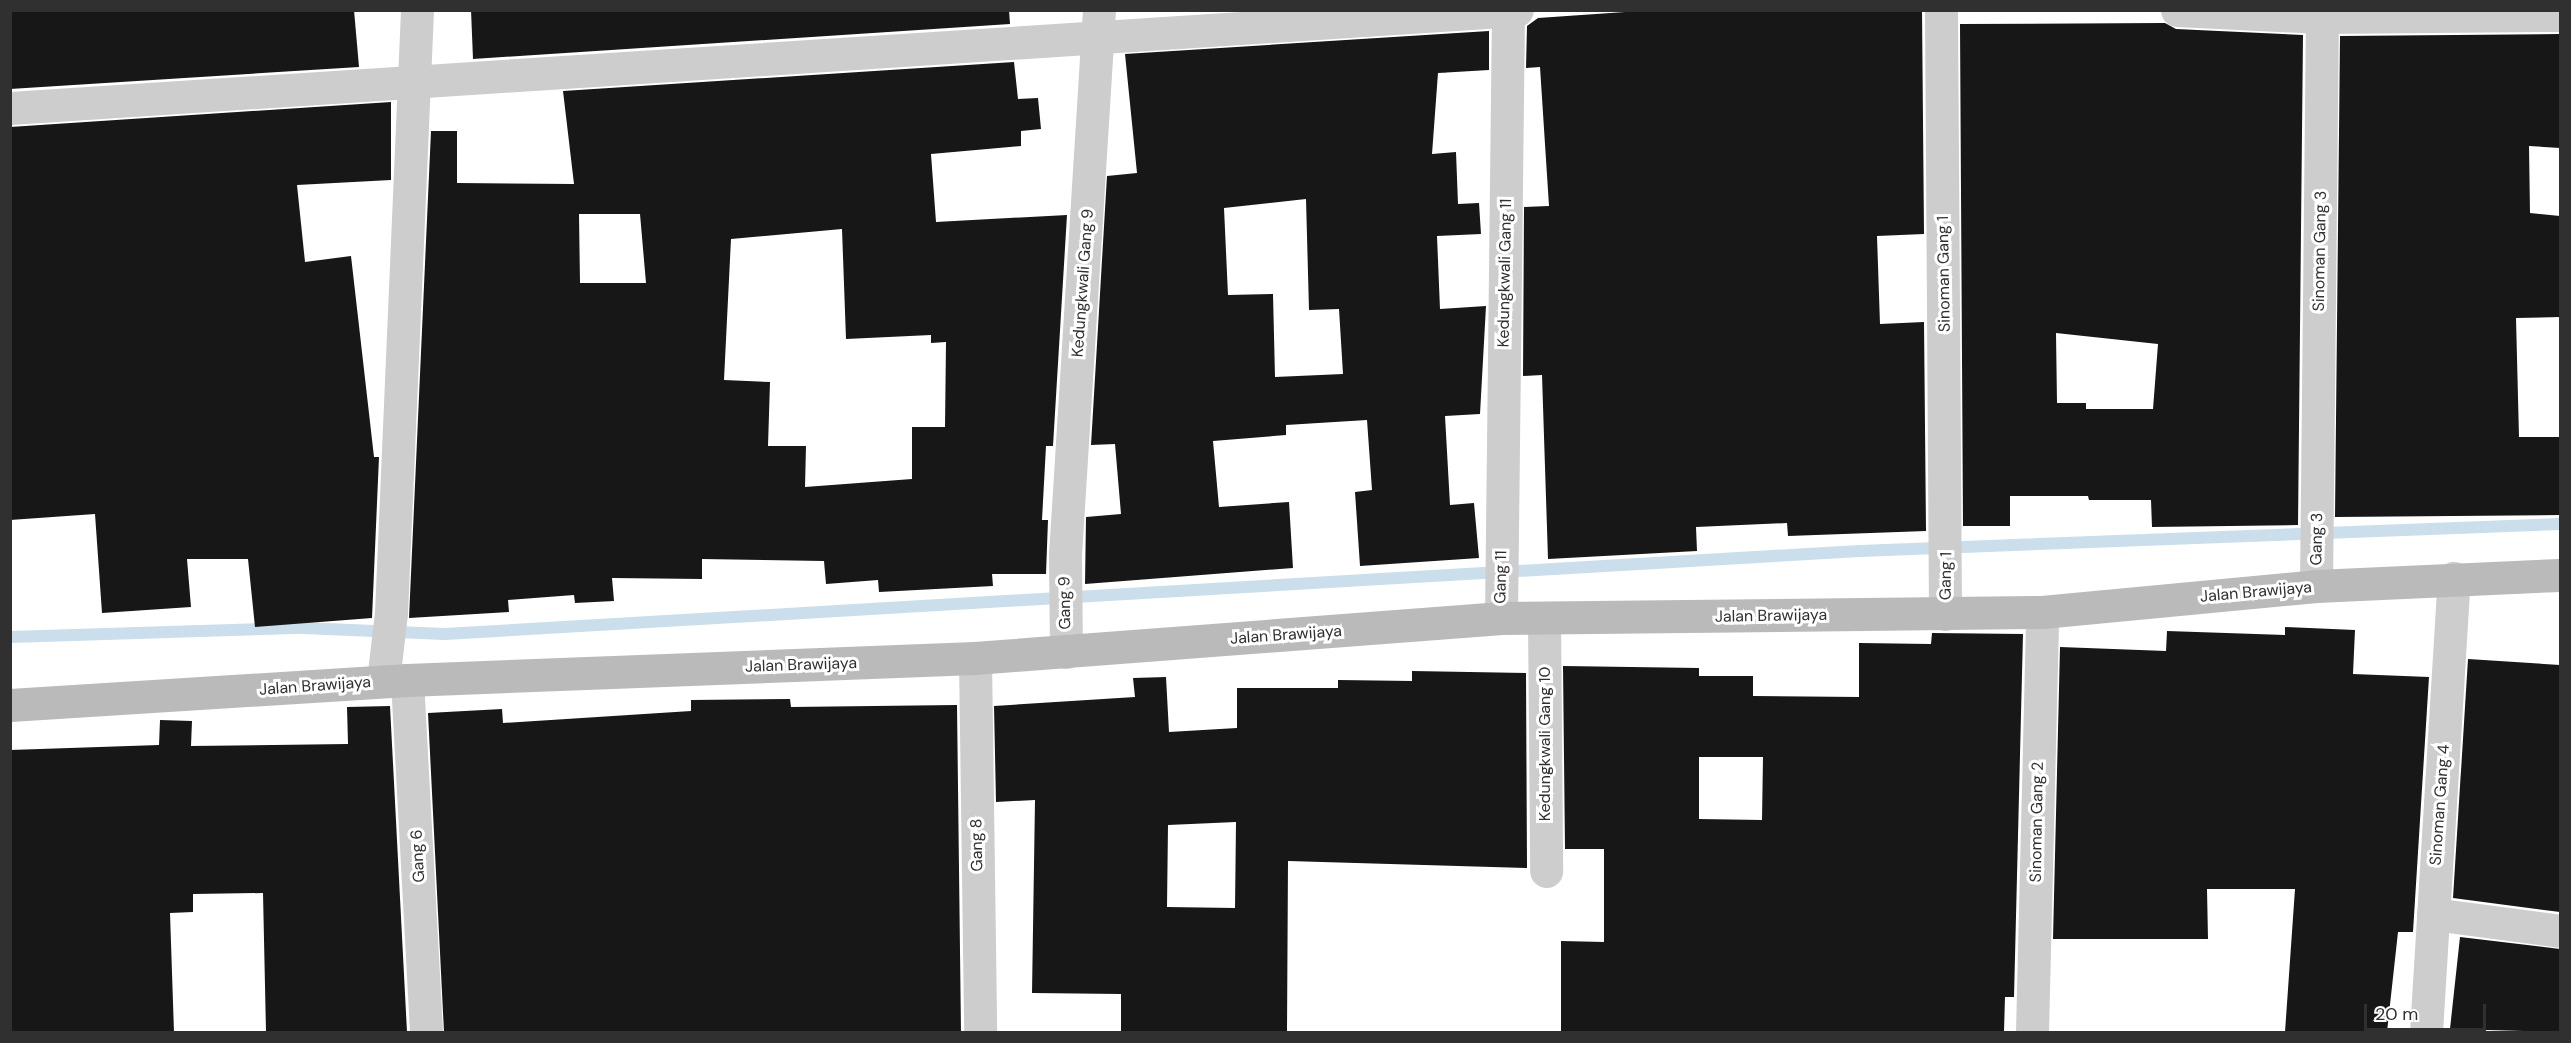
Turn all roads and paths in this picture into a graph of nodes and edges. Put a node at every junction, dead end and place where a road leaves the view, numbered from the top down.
1 (417, 10) edge
2 (1517, 10) edge
3 (1941, 10) edge
4 (2177, 10) edge
5 (1508, 11) edge
6 (2322, 14) edge
7 (2560, 15) edge
8 (1100, 22) edge
9 (416, 82) junction
10 (10, 108) edge
11 (2318, 492) joint
12 (1502, 536) joint
13 (1946, 550) joint
14 (1065, 555) joint
15 (2560, 575) edge
16 (2454, 578) junction
17 (2316, 586) junction
18 (1501, 603) junction
19 (2042, 612) junction
20 (1945, 614) junction
21 (1544, 618) junction
22 (1066, 652) junction
23 (975, 658) junction
24 (395, 681) junction
25 (10, 705) edge
26 (1546, 871) dead end
27 (2433, 915) junction
28 (2560, 931) edge
29 (426, 1032) edge
30 (980, 1032) edge
31 (2032, 1032) edge
32 (2426, 1032) edge

1 - 9 street, Gang 6
2 - 5 street
3 - 13 street, Sinoman Gang 1
4 - 6 street
5 - 8 street
5 - 12 street, Kedungkwali Gang 11
6 - 7 street
6 - 11 street, Sinoman Gang 3
8 - 9 street
8 - 14 street, Kedungkwali Gang 9
9 - 10 street
9 - 24 street, Gang 6
11 - 17 street, Gang 3
12 - 18 street, Gang 11
13 - 20 street, Gang 1
14 - 22 street, Gang 9
15 - 16 main road, Jalan Brawijaya
16 - 17 main road, Jalan Brawijaya
16 - 27 street, Sinoman Gang 4
17 - 19 main road, Jalan Brawijaya
18 - 21 main road, Jalan Brawijaya
18 - 22 main road, Jalan Brawijaya
19 - 20 main road, Jalan Brawijaya
19 - 31 street, Sinoman Gang 2
20 - 21 main road, Jalan Brawijaya
21 - 26 street, Kedungkwali Gang 10
22 - 23 main road, Jalan Brawijaya
23 - 24 main road, Jalan Brawijaya
23 - 30 street, Gang 8
24 - 25 main road, Jalan Brawijaya
24 - 29 street, Gang 6
27 - 28 street
27 - 32 street, Sinoman Gang 4

